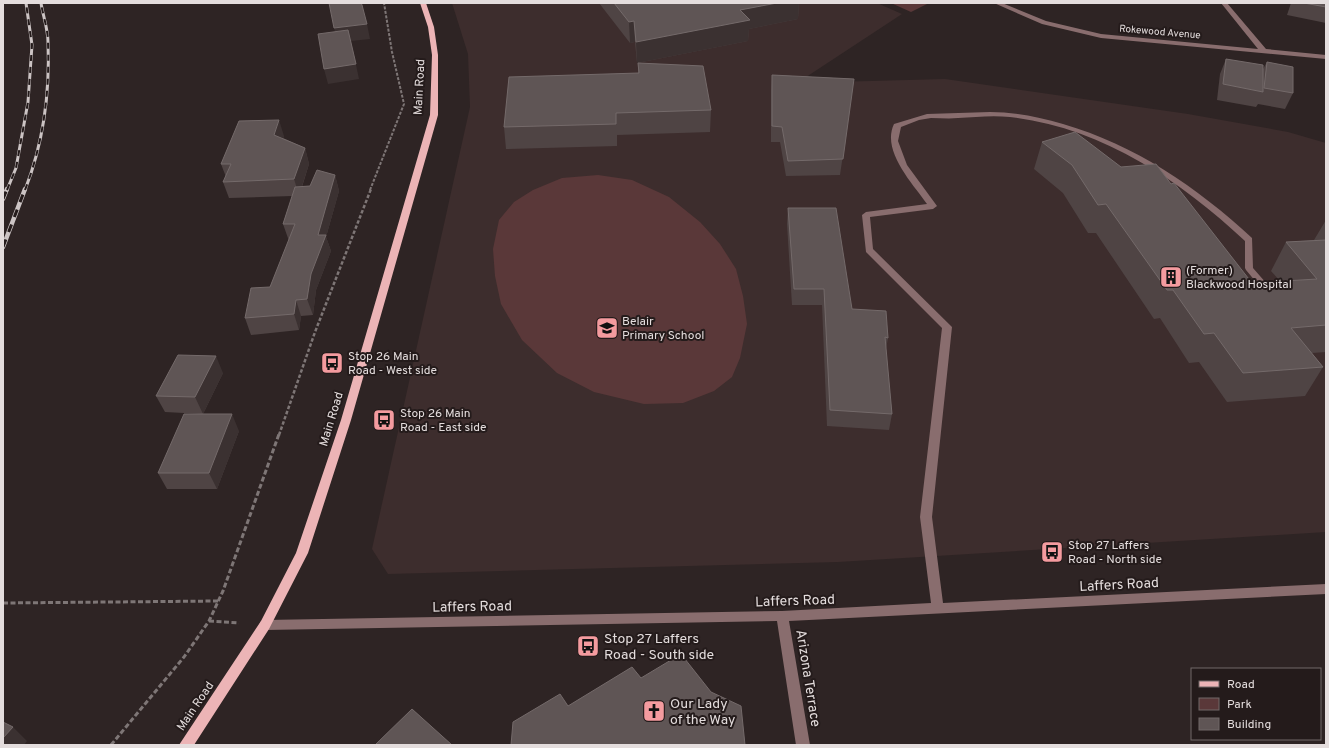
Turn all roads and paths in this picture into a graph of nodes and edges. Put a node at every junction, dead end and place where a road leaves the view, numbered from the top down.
1 (384, 3) edge
2 (423, 3) edge
3 (997, 3) edge
4 (1224, 3) edge
5 (1264, 51) junction
6 (1326, 56) edge
7 (1274, 298) edge
8 (1326, 589) edge
9 (218, 601) junction
10 (3, 603) edge
11 (938, 608) junction
12 (782, 616) junction
13 (266, 625) junction
14 (111, 745) edge
15 (186, 745) edge
16 (804, 745) edge

1 - 9 path
2 - 13 main road, Main Road
3 - 5 street, Rokewood Avenue
4 - 5 street
5 - 6 street, Rokewood Avenue
7 - 11 street
8 - 11 street, Laffers Road
9 - 10 path
9 - 14 path
11 - 12 street, Laffers Road
12 - 13 street, Laffers Road
12 - 16 street, Arizona Terrace
13 - 15 main road, Main Road

